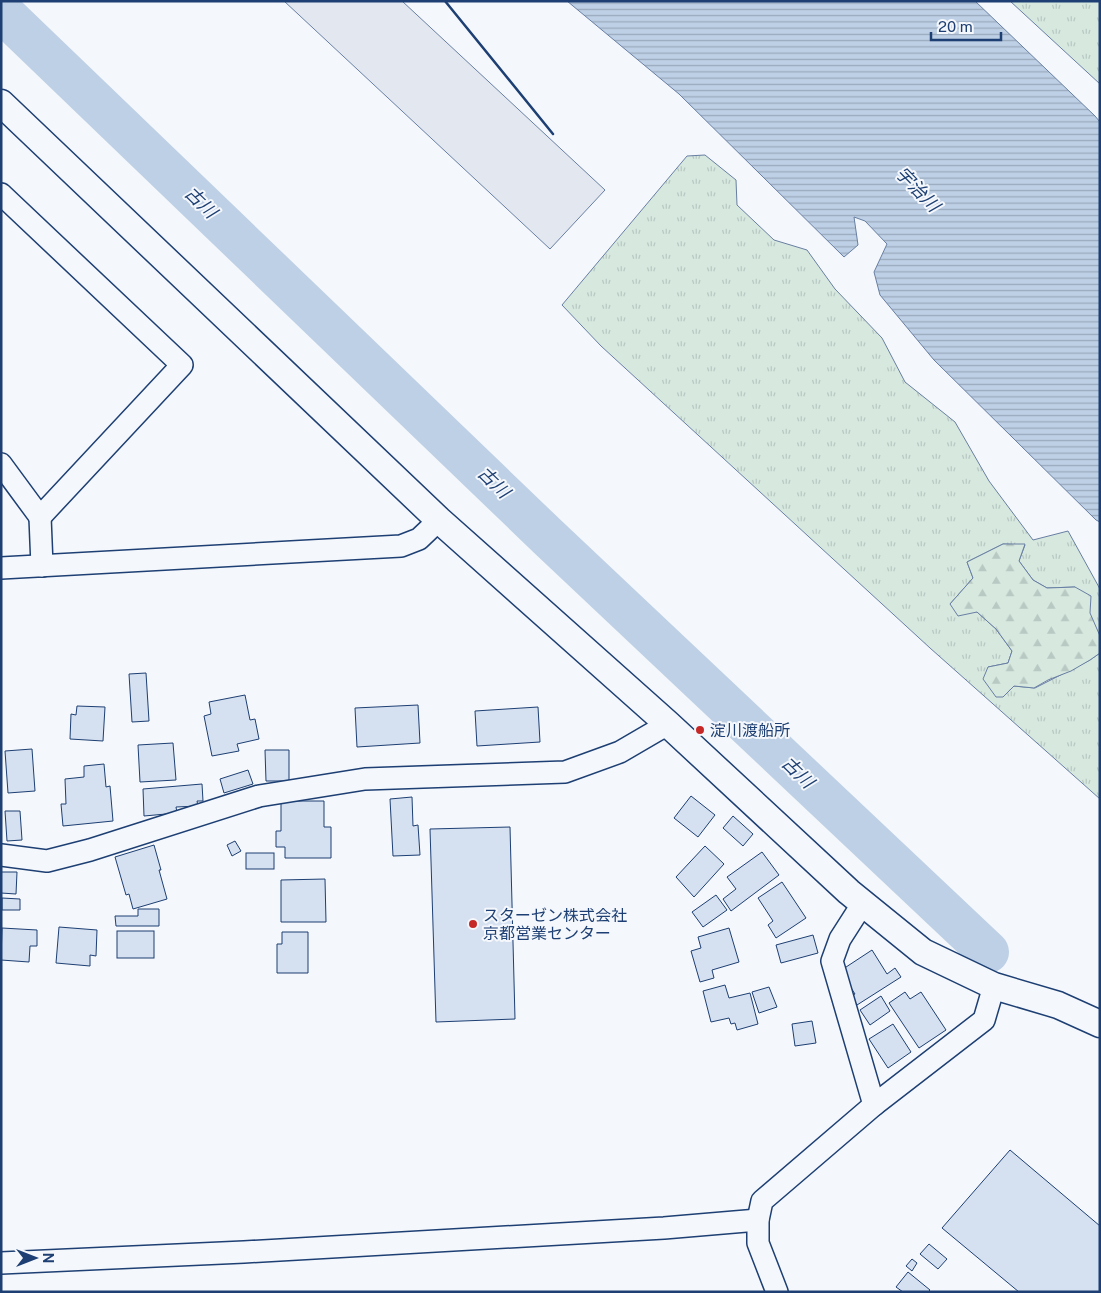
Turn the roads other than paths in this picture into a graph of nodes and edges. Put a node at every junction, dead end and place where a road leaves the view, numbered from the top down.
1 (1, 103) edge
2 (1, 194) edge
3 (1, 464) edge
4 (40, 517) junction
5 (439, 520) junction
6 (42, 566) junction
7 (1, 568) edge
8 (668, 724) junction
9 (1, 855) edge
10 (864, 904) junction
11 (994, 986) junction
12 (1100, 1024) edge
13 (874, 1105) junction
14 (758, 1220) junction
15 (1, 1263) edge
16 (777, 1292) edge

1 - 5 street
2 - 4 street
3 - 4 street
4 - 6 street
5 - 6 street
5 - 8 street
6 - 7 street
8 - 9 street
8 - 10 street
10 - 11 street
10 - 13 street
11 - 12 street
11 - 13 street
13 - 14 street
14 - 15 street
14 - 16 street

